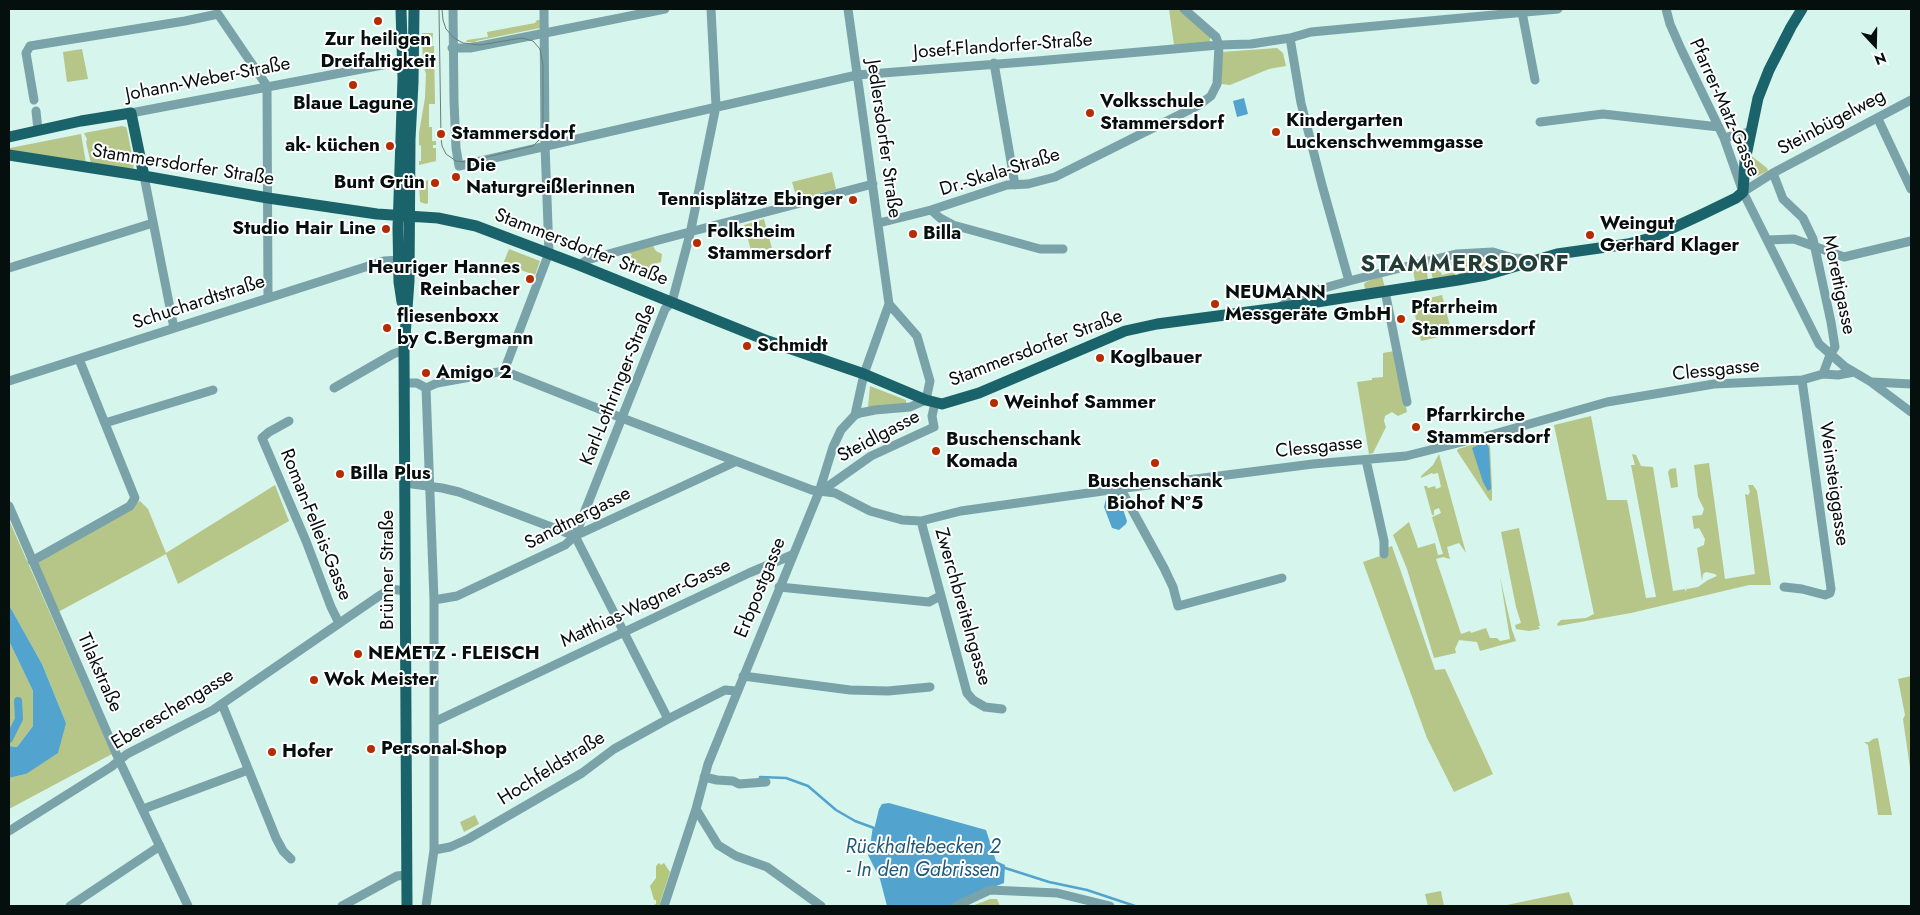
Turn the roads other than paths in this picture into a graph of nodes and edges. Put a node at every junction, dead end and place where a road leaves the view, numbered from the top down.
1 (401, 9) edge
2 (414, 9) edge
3 (453, 9) edge
4 (544, 9) edge
5 (665, 9) edge
6 (711, 9) edge
7 (848, 9) edge
8 (1184, 9) edge
9 (1558, 9) edge
10 (1666, 9) edge
11 (1802, 9) edge
12 (1522, 12) junction
13 (545, 32) junction
14 (1290, 38) junction
15 (1219, 45) junction
16 (452, 48) junction
17 (408, 63) junction
18 (994, 63) junction
19 (857, 75) junction
20 (1535, 80) dead end
21 (267, 86) junction
22 (34, 100) dead end
23 (1911, 100) edge
24 (716, 106) junction
25 (36, 111) dead end
26 (131, 113) junction
27 (1878, 119) junction
28 (1540, 122) dead end
29 (1719, 128) junction
30 (38, 130) junction
31 (1750, 132) junction
32 (9, 137) edge
33 (1724, 138) junction
34 (545, 145) junction
35 (9, 155) edge
36 (1773, 173) junction
37 (144, 176) junction
38 (873, 184) junction
39 (1015, 185) junction
40 (1911, 189) edge
41 (1743, 192) junction
42 (268, 198) junction
43 (931, 210) junction
44 (404, 216) junction
45 (153, 223) junction
46 (879, 224) junction
47 (690, 234) junction
48 (1767, 240) junction
49 (1911, 241) edge
50 (1814, 246) junction
51 (1063, 249) dead end
52 (549, 253) junction
53 (399, 260) junction
54 (1537, 260) junction
55 (579, 265) junction
56 (9, 268) edge
57 (1349, 281) junction
58 (1385, 291) junction
59 (268, 298) junction
60 (672, 302) junction
61 (889, 304) junction
62 (1278, 308) junction
63 (404, 324) junction
64 (174, 328) junction
65 (404, 350) junction
66 (1830, 355) junction
67 (80, 359) junction
68 (504, 370) junction
69 (1854, 372) junction
70 (864, 374) junction
71 (1823, 374) junction
72 (1802, 380) junction
73 (9, 381) edge
74 (1871, 382) junction
75 (404, 383) junction
76 (1911, 384) edge
77 (334, 388) dead end
78 (426, 388) junction
79 (213, 390) dead end
80 (931, 401) junction
81 (1407, 402) dead end
82 (1911, 412) edge
83 (855, 415) junction
84 (622, 418) junction
85 (289, 421) dead end
86 (105, 422) junction
87 (1366, 460) junction
88 (735, 462) junction
89 (405, 483) junction
90 (430, 486) junction
91 (1117, 489) junction
92 (819, 492) junction
93 (9, 506) edge
94 (921, 521) junction
95 (576, 536) junction
96 (1384, 554) dead end
97 (792, 555) junction
98 (32, 561) junction
99 (1282, 578) dead end
100 (779, 587) junction
101 (1784, 587) dead end
102 (405, 591) junction
103 (940, 596) junction
104 (434, 600) junction
105 (339, 623) junction
106 (624, 632) junction
107 (743, 676) junction
108 (930, 688) dead end
109 (736, 691) junction
110 (222, 704) junction
111 (1002, 709) dead end
112 (668, 719) junction
113 (434, 722) junction
114 (119, 760) junction
115 (248, 770) junction
116 (704, 777) junction
117 (766, 782) dead end
118 (143, 809) junction
119 (696, 810) junction
120 (9, 831) edge
121 (160, 846) junction
122 (434, 850) junction
123 (291, 858) dead end
124 (406, 874) junction
125 (70, 906) edge
126 (188, 906) edge
127 (342, 906) edge
128 (407, 906) edge
129 (426, 906) edge
130 (664, 906) edge
131 (821, 906) edge
132 (956, 906) edge
133 (1110, 906) edge

1 - 17 main road, Brünner Straße
2 - 17 main road, Brünner Straße
3 - 16 street
4 - 13 street
5 - 13 street
6 - 24 street, Karl-Lothringer-Straße
7 - 19 street, Jedlersdorfer Straße
8 - 15 street
9 - 12 street, Josef-Flandorfer-Straße
10 - 29 street, Pfarrer-Matz-Gasse
11 - 31 main road
12 - 14 street, Josef-Flandorfer-Straße
12 - 20 street
13 - 16 street
13 - 34 street
14 - 15 street, Josef-Flandorfer-Straße
14 - 57 street
15 - 18 street, Josef-Flandorfer-Straße
15 - 39 street, Dr.-Skala-Straße
16 - 34 street, Josef-Flandorfer-Straße
17 - 21 street, Johann-Weber-Straße
17 - 44 main road, Brünner Straße
18 - 19 street, Josef-Flandorfer-Straße
18 - 39 street
19 - 24 street, Josef-Flandorfer-Straße
19 - 38 street, Jedlersdorfer Straße
21 - 22 street
21 - 26 street, Johann-Weber-Straße
21 - 42 street
23 - 27 street, Steinbügelweg
24 - 34 street, Josef-Flandorfer-Straße
24 - 47 street, Karl-Lothringer-Straße
25 - 30 street
26 - 30 main road, Johann-Weber-Straße
26 - 37 main road
27 - 36 street, Steinbügelweg
27 - 40 street
28 - 29 street
29 - 33 street, Pfarrer-Matz-Gasse
30 - 32 main road, Johann-Weber-Straße
31 - 33 street
31 - 41 main road
33 - 41 street, Pfarrer-Matz-Gasse
34 - 52 street
35 - 37 main road, Stammersdorfer Straße
36 - 41 street, Steinbügelweg
36 - 50 street, Morettigasse
37 - 42 main road, Stammersdorfer Straße
37 - 45 street
38 - 46 street, Jedlersdorfer Straße
38 - 47 street
39 - 43 street, Dr.-Skala-Straße
41 - 48 street, Pfarrer-Matz-Gasse
41 - 54 main road, Stammersdorfer Straße
42 - 44 main road, Stammersdorfer Straße
42 - 59 street
43 - 46 street, Dr.-Skala-Straße
43 - 51 street
44 - 52 main road, Stammersdorfer Straße
44 - 53 main road, Brünner Straße
44 - 63 main road, Brünner Straße
45 - 56 street
45 - 64 street
46 - 61 street, Jedlersdorfer Straße
47 - 55 street
47 - 60 street, Karl-Lothringer-Straße
48 - 50 street
48 - 66 street, Pfarrer-Matz-Gasse
49 - 50 street
50 - 66 street, Morettigasse
52 - 55 main road, Stammersdorfer Straße
52 - 68 street
53 - 59 street, Schuchardtstraße
53 - 63 main road, Brünner Straße
54 - 57 street, Stammersdorfer Straße
54 - 58 main road, Stammersdorfer Straße
55 - 60 main road, Stammersdorfer Straße
57 - 62 street, Stammersdorfer Straße
58 - 62 main road, Stammersdorfer Straße
58 - 81 street
59 - 64 street, Schuchardtstraße
60 - 70 main road, Stammersdorfer Straße
60 - 84 street, Karl-Lothringer-Straße
61 - 70 street
61 - 80 street
62 - 80 main road, Stammersdorfer Straße
63 - 65 main road, Brünner Straße
64 - 67 street, Schuchardtstraße
65 - 75 main road, Brünner Straße
65 - 77 street
66 - 69 street, Pfarrer-Matz-Gasse
66 - 71 street
67 - 73 street, Schuchardtstraße
67 - 86 street
68 - 78 street
68 - 84 street, Clessgasse
69 - 71 street, Clessgasse
69 - 74 street, Pfarrer-Matz-Gasse
70 - 80 main road, Stammersdorfer Straße
70 - 83 street
71 - 72 street, Clessgasse
72 - 87 street, Clessgasse
72 - 101 street, Weinsteiggasse
74 - 76 street
74 - 82 street, Pfarrer-Matz-Gasse
75 - 78 street
75 - 89 main road, Brünner Straße
78 - 90 street
79 - 86 street
80 - 83 street
80 - 92 street, Steidlgasse
83 - 92 street, Erbpostgasse
84 - 88 street, Clessgasse
84 - 95 street, Karl-Lothringer-Straße
85 - 105 street, Roman-Felleis-Gasse
86 - 98 street
87 - 91 street, Clessgasse
87 - 96 street
88 - 92 street, Clessgasse
88 - 95 street, Sandtnergasse
89 - 90 street
89 - 102 main road, Brünner Straße
90 - 95 street
90 - 104 street
91 - 94 street, Clessgasse
91 - 99 street
92 - 94 street, Clessgasse
92 - 97 street, Erbpostgasse
93 - 98 street, Tilakstraße
94 - 103 street, Zwerchbreitelngasse
95 - 104 street, Sandtnergasse
95 - 106 street
97 - 100 street, Erbpostgasse
97 - 106 street, Matthias-Wagner-Gasse
98 - 114 street, Tilakstraße
100 - 103 street
100 - 107 street, Erbpostgasse
102 - 105 street, Ebereschengasse
102 - 124 main road, Brünner Straße
103 - 111 street, Zwerchbreitelngasse
104 - 113 street
105 - 110 street, Ebereschengasse
106 - 112 street
106 - 113 street, Matthias-Wagner-Gasse
107 - 108 street
107 - 109 street, Erbpostgasse
109 - 112 street, Hochfeldstraße
109 - 116 street, Erbpostgasse
110 - 114 street, Ebereschengasse
110 - 115 street
112 - 122 street, Hochfeldstraße
113 - 122 street
114 - 118 street, Tilakstraße
114 - 120 street, Ebereschengasse
115 - 118 street
115 - 123 street
116 - 117 street
116 - 119 street, Erbpostgasse
118 - 121 street, Tilakstraße
119 - 130 street, Erbpostgasse
119 - 131 street
121 - 125 street
121 - 126 street, Tilakstraße
122 - 129 street
124 - 127 street
124 - 128 main road, Brünner Straße
132 - 133 street

